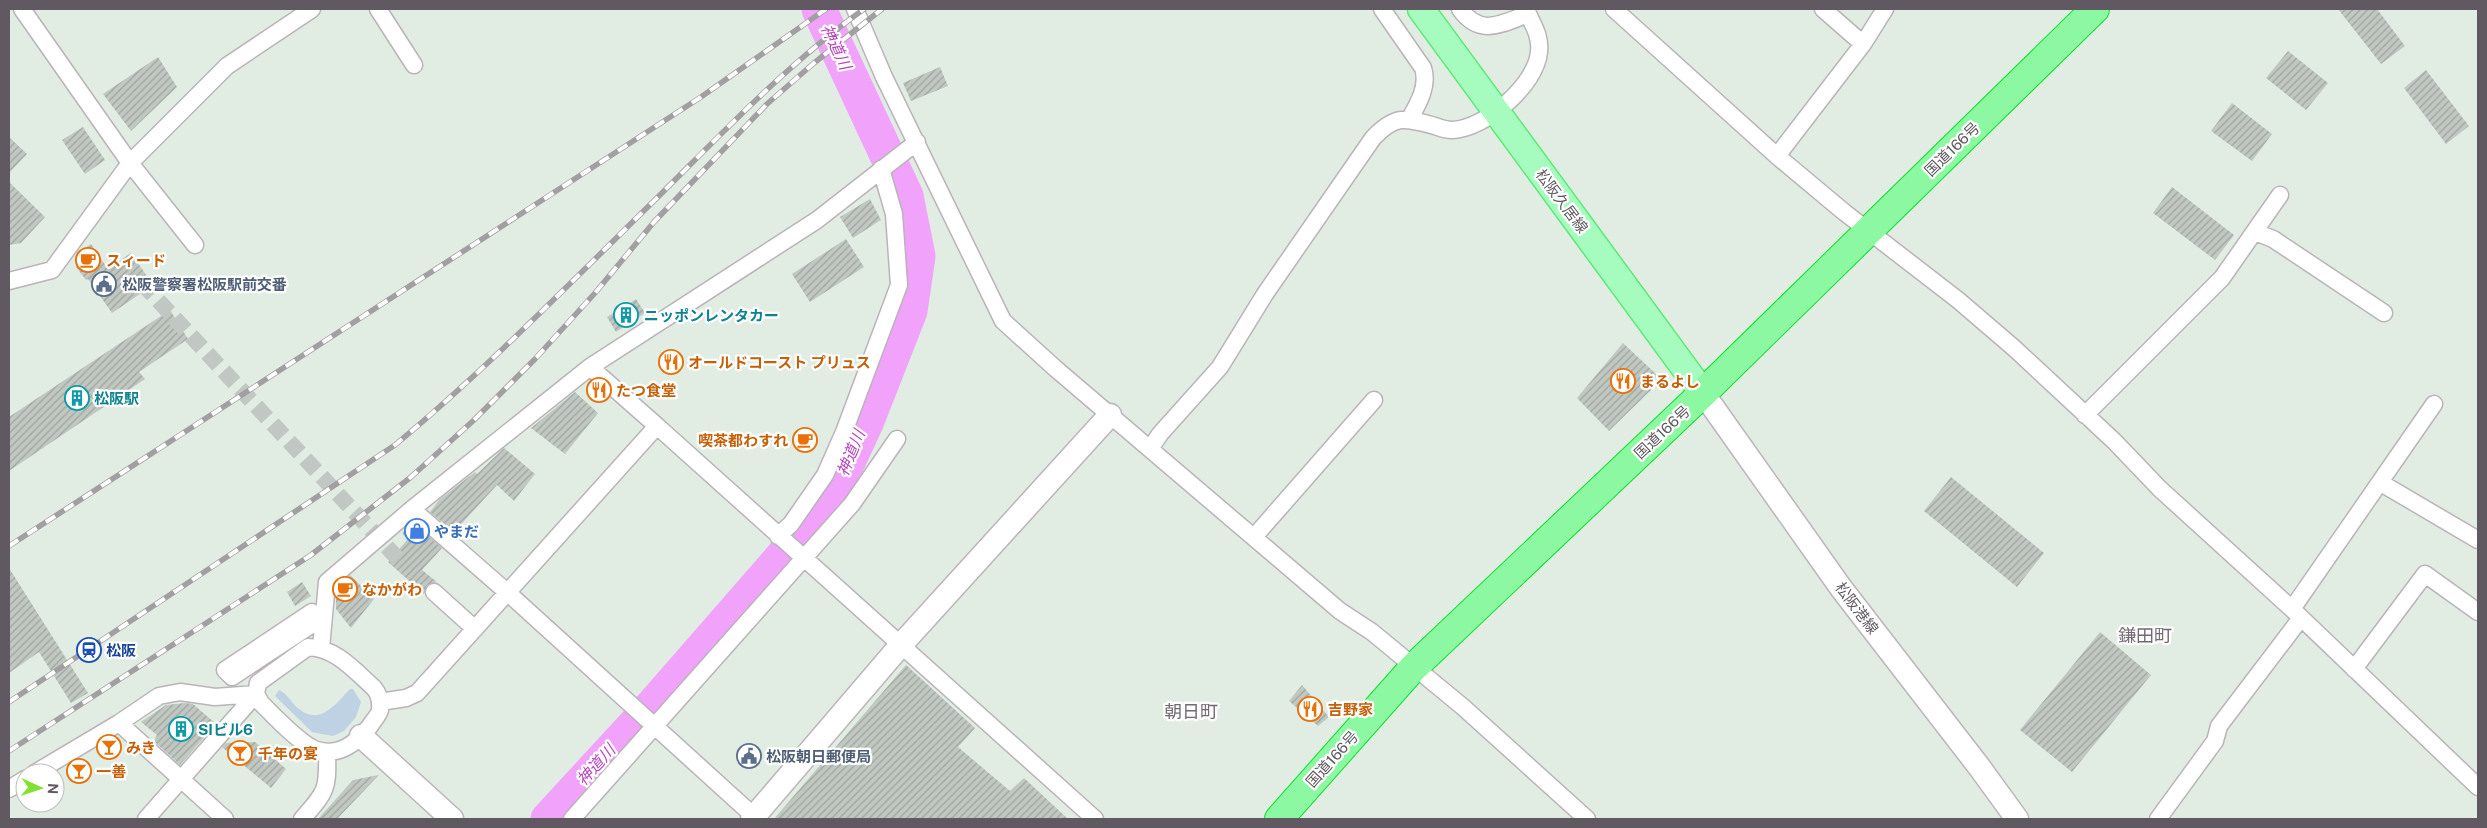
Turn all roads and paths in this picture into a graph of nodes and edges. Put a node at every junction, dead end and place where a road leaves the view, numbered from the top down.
1 (22, 9) edge
2 (312, 9) edge
3 (378, 9) edge
4 (855, 9) edge
5 (1382, 9) edge
6 (1421, 9) edge
7 (1460, 9) edge
8 (1614, 9) edge
9 (1823, 9) edge
10 (1885, 9) edge
11 (2095, 9) edge
12 (1527, 12) edge
13 (1863, 44) junction
14 (414, 65) dead end
15 (1495, 111) junction
16 (1409, 120) junction
17 (917, 142) junction
18 (1777, 156) junction
19 (130, 163) junction
20 (881, 169) junction
21 (2280, 195) dead end
22 (1868, 230) junction
23 (2255, 232) junction
24 (195, 245) dead end
25 (9, 280) edge
26 (2384, 313) dead end
27 (590, 367) junction
28 (1703, 393) junction
29 (1374, 400) dead end
30 (2434, 404) dead end
31 (1110, 415) junction
32 (2085, 415) junction
33 (657, 426) junction
34 (897, 439) dead end
35 (1150, 449) junction
36 (2381, 483) junction
37 (412, 509) junction
38 (1254, 537) junction
39 (781, 538) junction
40 (2478, 540) edge
41 (802, 557) junction
42 (434, 592) dead end
43 (508, 593) junction
44 (312, 612) joint
45 (2478, 612) edge
46 (2296, 614) junction
47 (475, 629) junction
48 (900, 646) junction
49 (321, 648) junction
50 (1413, 668) junction
51 (2354, 669) junction
52 (256, 694) junction
53 (380, 702) junction
54 (119, 723) junction
55 (653, 724) junction
56 (361, 736) junction
57 (327, 752) junction
58 (52, 763) edge
59 (181, 780) junction
60 (2478, 787) edge
61 (754, 818) edge
62 (146, 819) edge
63 (225, 819) edge
64 (302, 819) edge
65 (452, 819) edge
66 (572, 819) edge
67 (1095, 819) edge
68 (1279, 819) edge
69 (1587, 819) edge
70 (2017, 819) edge
71 (2158, 819) edge

1 - 19 street
2 - 19 street
3 - 14 street
4 - 17 street
5 - 16 street
6 - 15 main road, 松阪久居線
7 - 12 street
8 - 18 street
9 - 13 street
10 - 13 street
11 - 22 highway, 国道166号
12 - 15 street
13 - 18 street
15 - 16 street
15 - 28 main road, 松阪久居線
16 - 35 street
17 - 20 street
17 - 31 street
18 - 22 street
19 - 24 street
19 - 25 street
20 - 27 street
20 - 39 street
21 - 23 street
22 - 28 highway, 国道166号
22 - 32 street
23 - 26 street
23 - 32 street
27 - 33 street
27 - 37 street
28 - 50 highway, 国道166号
28 - 70 main road, 松阪港線
29 - 38 street
30 - 36 street
31 - 35 street
31 - 48 main road
32 - 46 street
33 - 39 street
33 - 43 street
34 - 41 street
35 - 38 street
36 - 40 street
36 - 46 street
37 - 43 street
37 - 49 street
38 - 50 street
39 - 41 street
41 - 48 street
41 - 55 street
42 - 47 street
43 - 47 street
43 - 55 street
44 - 44 street
45 - 51 street
46 - 51 street
46 - 71 street
47 - 53 street
48 - 61 main road
48 - 67 street
49 - 52 street
49 - 53 street
50 - 68 highway, 国道166号
50 - 69 street
51 - 60 street
52 - 54 street
52 - 57 street
52 - 59 street
53 - 56 street
54 - 58 street
54 - 59 street
55 - 61 street
55 - 66 street
56 - 57 street
56 - 65 main road
57 - 64 street
59 - 62 street
59 - 63 street

